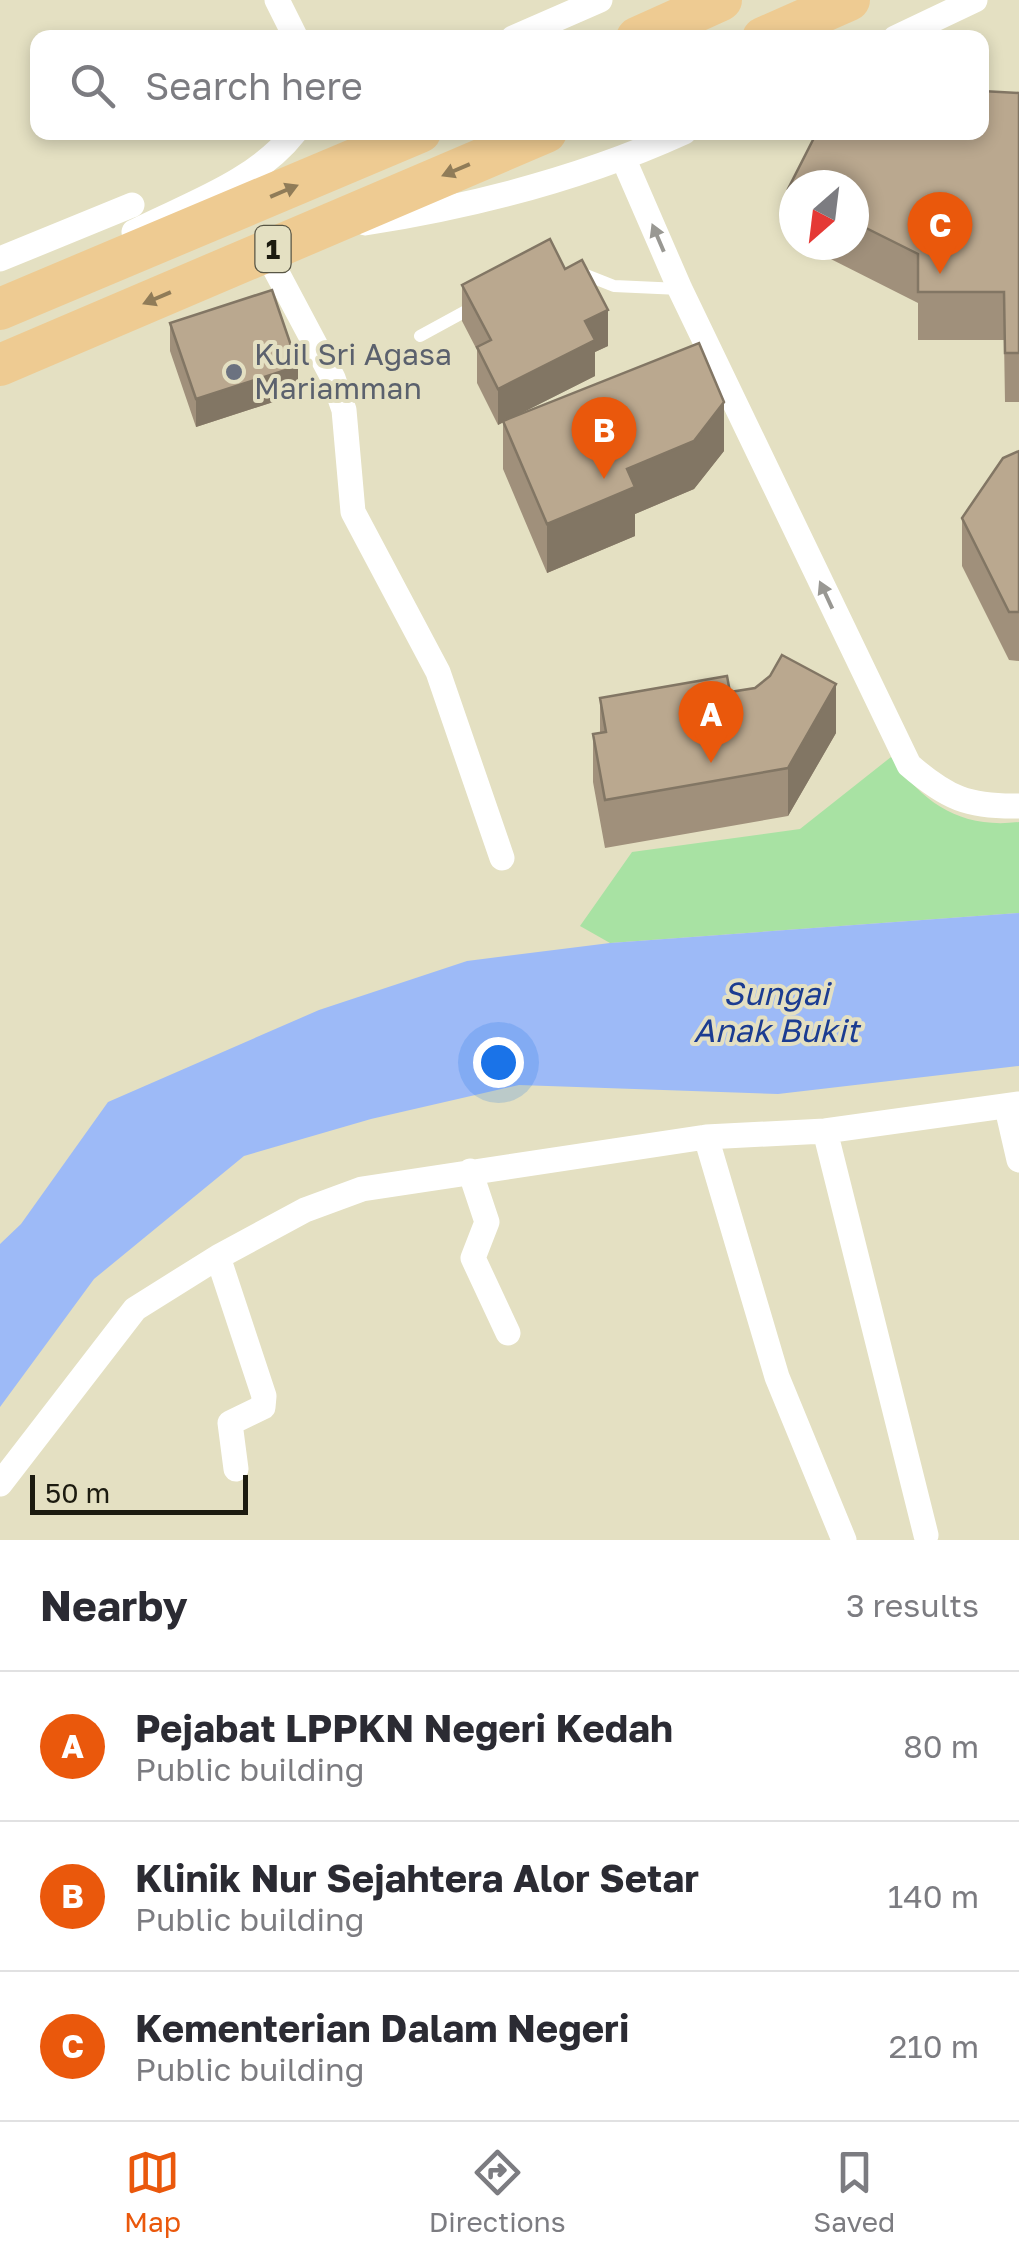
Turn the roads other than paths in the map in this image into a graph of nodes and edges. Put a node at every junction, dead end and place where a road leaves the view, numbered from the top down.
1 (277, 0) edge
2 (600, 0) edge
3 (697, 0) edge
4 (722, 0) edge
5 (849, 0) edge
6 (976, 0) edge
7 (292, 30) edge
8 (531, 30) edge
9 (639, 30) edge
10 (655, 30) edge
11 (781, 30) edge
12 (912, 30) edge
13 (286, 140) edge
14 (401, 140) edge
15 (527, 140) edge
16 (667, 140) edge
17 (624, 160) junction
18 (132, 206) dead end
19 (311, 232) junction
20 (266, 252) junction
21 (0, 259) edge
22 (556, 268) edge
23 (680, 288) junction
24 (488, 298) edge
25 (0, 299) edge
26 (0, 308) edge
27 (420, 336) dead end
28 (0, 365) edge
29 (1019, 806) edge
30 (502, 858) dead end
31 (1013, 1106) edge
32 (824, 1131) junction
33 (706, 1137) junction
34 (1019, 1160) edge
35 (470, 1171) junction
36 (218, 1256) junction
37 (508, 1333) dead end
38 (236, 1469) dead end
39 (0, 1484) edge
40 (926, 1534) dead end
41 (844, 1540) edge

1 - 7 street
2 - 8 street
3 - 9 street
4 - 10 highway
5 - 11 highway
6 - 12 street
13 - 25 street
26 -> 14 highway, 1
15 -> 19 highway, 1
16 - 17 street
17 - 19 street
23 -> 17 street
18 - 21 street
19 - 20 highway, 1
20 -> 28 highway, 1
20 - 30 street
22 - 23 lane
29 -> 23 street
24 - 27 lane
31 - 32 street
31 - 34 street
32 - 33 street
32 - 40 street
33 - 35 street
33 - 41 street
35 - 36 street
35 - 37 street
36 - 38 street
36 - 39 street

